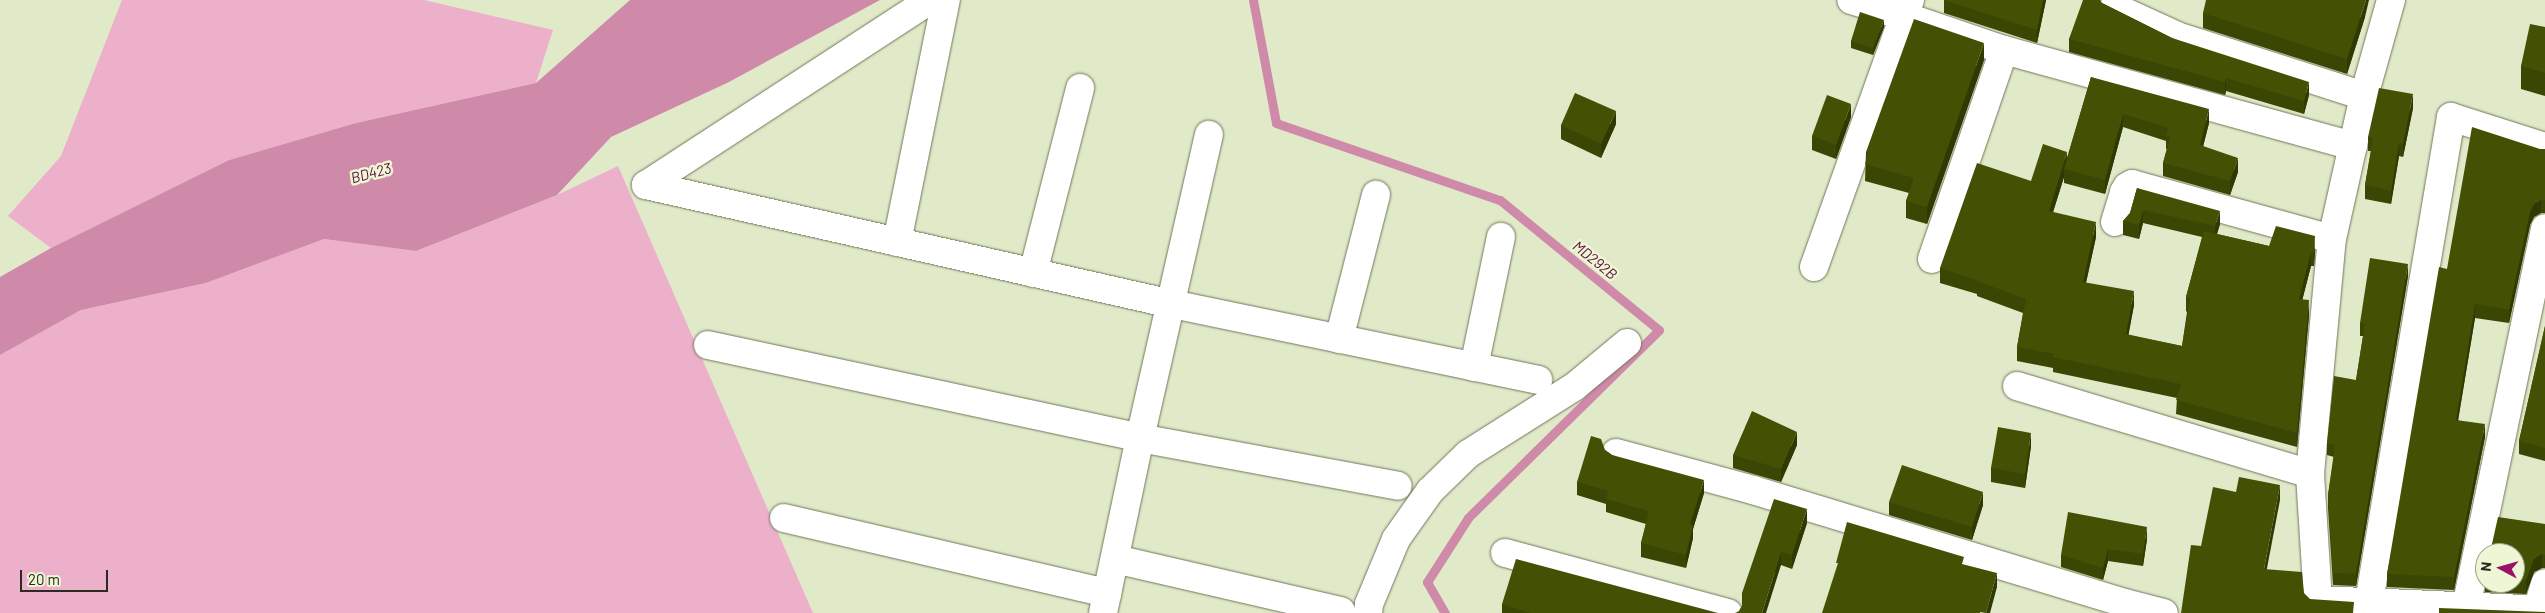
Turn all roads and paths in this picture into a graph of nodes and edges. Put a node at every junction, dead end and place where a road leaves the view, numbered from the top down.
1 (930, 0) edge
2 (946, 0) edge
3 (1850, 0) edge
4 (2391, 0) edge
5 (1907, 8) edge
6 (2114, 8) edge
7 (2004, 50) junction
8 (1080, 88) dead end
9 (2364, 96) junction
10 (1210, 135) dead end
11 (2353, 146) junction
12 (2545, 146) edge
13 (1376, 194) dead end
14 (2115, 222) dead end
15 (2545, 228) edge
16 (1501, 237) dead end
17 (2332, 239) junction
18 (898, 242) junction
19 (1932, 259) dead end
20 (1814, 267) dead end
21 (1032, 273) junction
22 (1172, 304) junction
23 (1339, 339) junction
24 (1627, 343) dead end
25 (708, 345) dead end
26 (1474, 367) junction
27 (1538, 380) dead end
28 (2017, 386) dead end
29 (1140, 438) junction
30 (1616, 453) dead end
31 (2310, 474) junction
32 (1398, 486) dead end
33 (784, 518) dead end
34 (1505, 553) dead end
35 (1115, 559) junction
36 (2545, 583) edge
37 (1105, 603) edge
38 (2386, 606) edge
39 (2316, 607) edge
40 (2479, 609) edge
41 (2541, 610) edge
42 (1355, 612) edge
43 (1728, 613) edge
44 (2164, 613) edge

1 - 18 street
2 - 18 street
3 - 5 street
4 - 9 street
5 - 7 street
5 - 20 street
6 - 9 street
7 - 11 street
7 - 19 street
8 - 21 street
9 - 11 street
10 - 22 street
11 - 17 street
12 - 38 street
13 - 23 street
14 - 17 street
15 - 40 street
16 - 26 street
17 - 31 street
18 - 21 street
21 - 22 street
22 - 23 street
22 - 29 street
23 - 26 street
24 - 42 street
25 - 29 street
26 - 27 street
28 - 31 street
29 - 32 street
29 - 35 street
30 - 44 street
31 - 39 street
33 - 37 street
34 - 43 street
35 - 37 street
35 - 42 street
36 - 41 street
38 - 39 street
38 - 40 street
40 - 41 street

